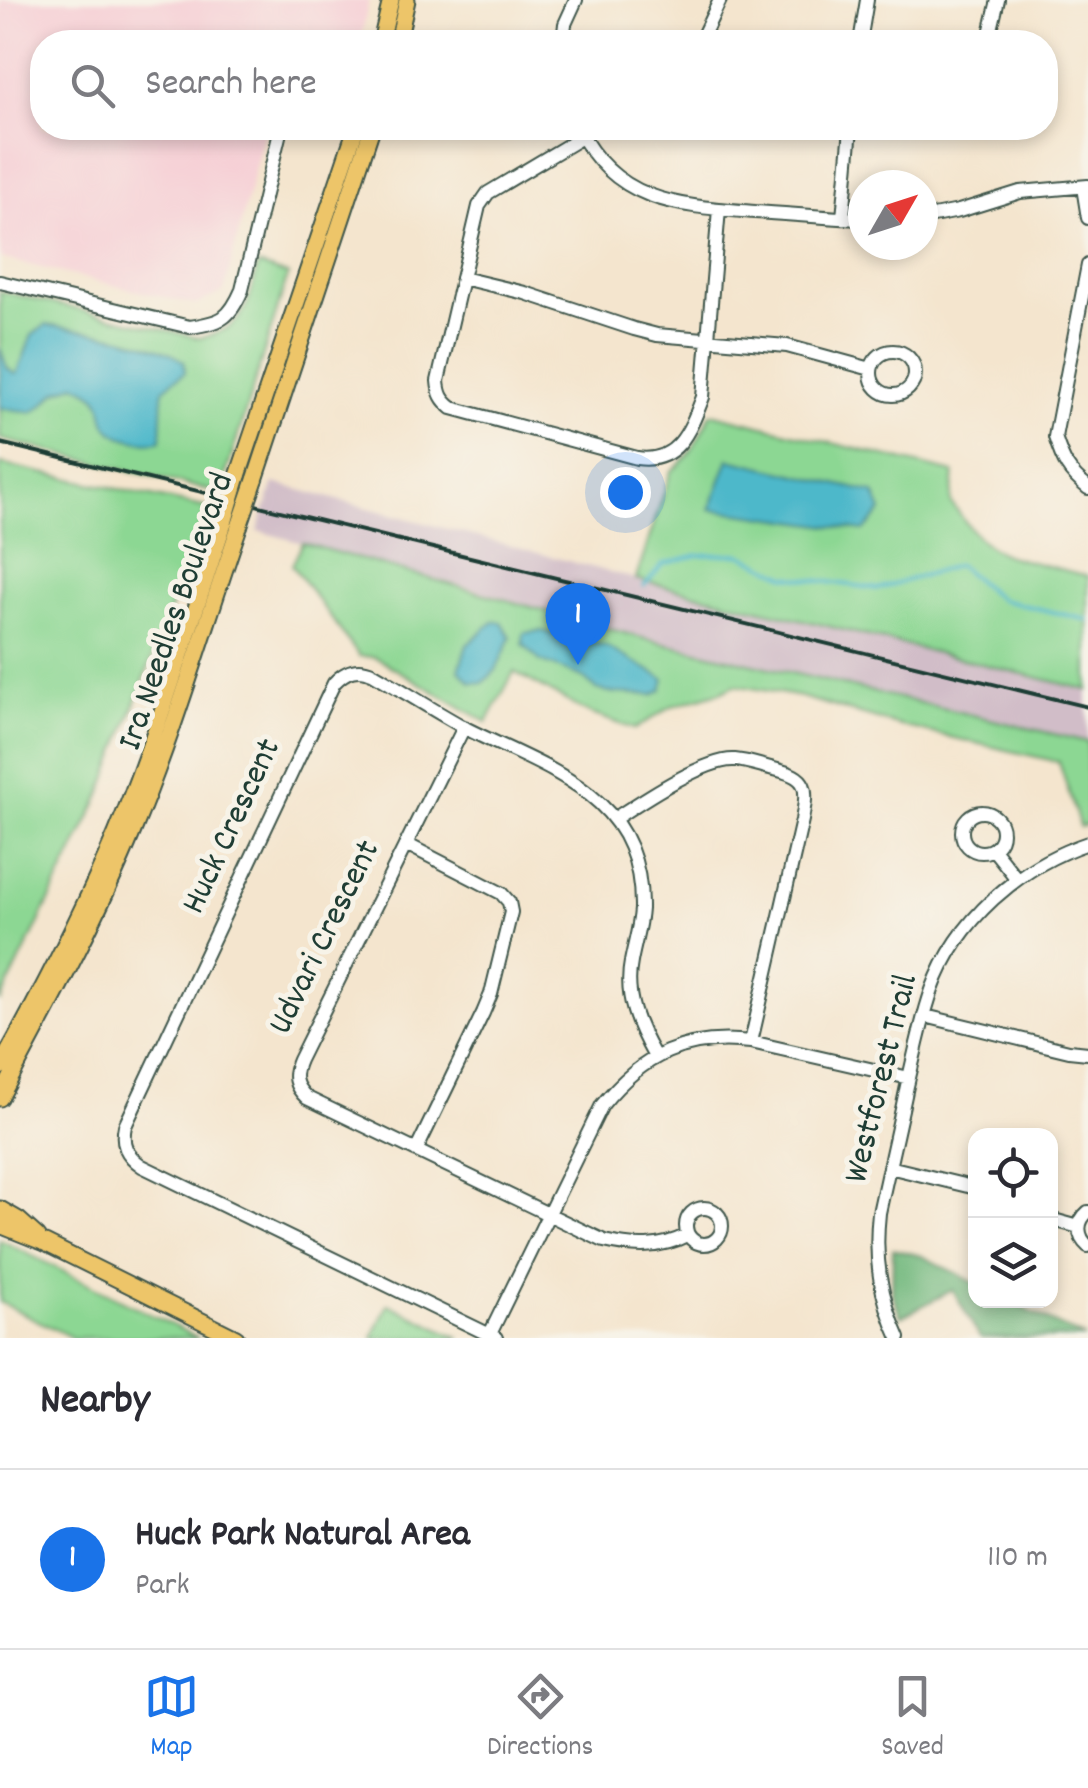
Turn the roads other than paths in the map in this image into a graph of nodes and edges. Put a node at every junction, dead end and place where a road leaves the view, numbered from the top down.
1 (391, 0) edge
2 (408, 0) edge
3 (576, 0) edge
4 (720, 0) edge
5 (867, 0) edge
6 (998, 0) edge
7 (384, 30) edge
8 (401, 30) edge
9 (564, 30) edge
10 (706, 30) edge
11 (862, 30) edge
12 (991, 30) edge
13 (278, 140) edge
14 (352, 140) edge
15 (368, 140) edge
16 (568, 140) edge
17 (585, 140) edge
18 (850, 140) edge
19 (1086, 187) edge
20 (718, 209) junction
21 (938, 216) edge
22 (843, 218) junction
23 (848, 218) edge
24 (1088, 218) edge
25 (1088, 266) edge
26 (462, 278) junction
27 (0, 282) edge
28 (709, 340) junction
29 (871, 369) dead end
30 (1088, 488) edge
31 (231, 526) junction
32 (464, 727) junction
33 (614, 818) junction
34 (1088, 842) edge
35 (406, 844) junction
36 (994, 849) dead end
37 (1016, 879) junction
38 (924, 1016) junction
39 (751, 1042) junction
40 (1088, 1053) edge
41 (654, 1057) junction
42 (0, 1067) edge
43 (909, 1078) junction
44 (0, 1098) edge
45 (416, 1151) junction
46 (889, 1167) junction
47 (968, 1186) edge
48 (0, 1209) edge
49 (1088, 1212) edge
50 (547, 1215) junction
51 (1058, 1221) edge
52 (0, 1225) edge
53 (1079, 1227) junction
54 (687, 1235) dead end
55 (45, 1242) junction
56 (1088, 1246) edge
57 (491, 1337) edge
58 (236, 1338) edge
59 (899, 1338) edge

1 - 7 main road
2 - 8 main road
3 - 9 street
4 - 10 street
5 - 11 street
6 - 12 street
13 - 27 street
14 - 31 main road, Ira Needles Boulevard, bridge
15 - 31 main road, Ira Needles Boulevard, bridge
16 - 26 street
17 - 20 street
18 - 22 street
19 - 21 street
19 - 24 street
20 - 22 street
20 - 28 street
22 - 23 street
25 - 30 street
26 - 28 street
26 - 28 street
28 - 29 street
31 - 42 main road, Ira Needles Boulevard
31 - 44 main road, Ira Needles Boulevard
32 - 33 street, Huck Crescent
32 - 35 street, Udvari Crescent
32 - 57 street, Huck Crescent
33 - 39 street
33 - 41 street, Huck Crescent
34 - 37 street, Westforest Trail
35 - 45 street
35 - 45 street, Udvari Crescent
36 - 37 street
37 - 38 street, Westforest Trail
38 - 40 street
38 - 43 street, Westforest Trail
39 - 41 street
39 - 43 street
41 - 50 street
43 - 46 street, Westforest Trail
45 - 50 street, Udvari Crescent
46 - 47 street
46 - 59 street, Westforest Trail
48 - 55 main road
49 - 53 street
50 - 54 street, Udvari Crescent
50 - 57 street
51 - 53 street
52 - 55 main road
53 - 56 street
55 - 58 main road

